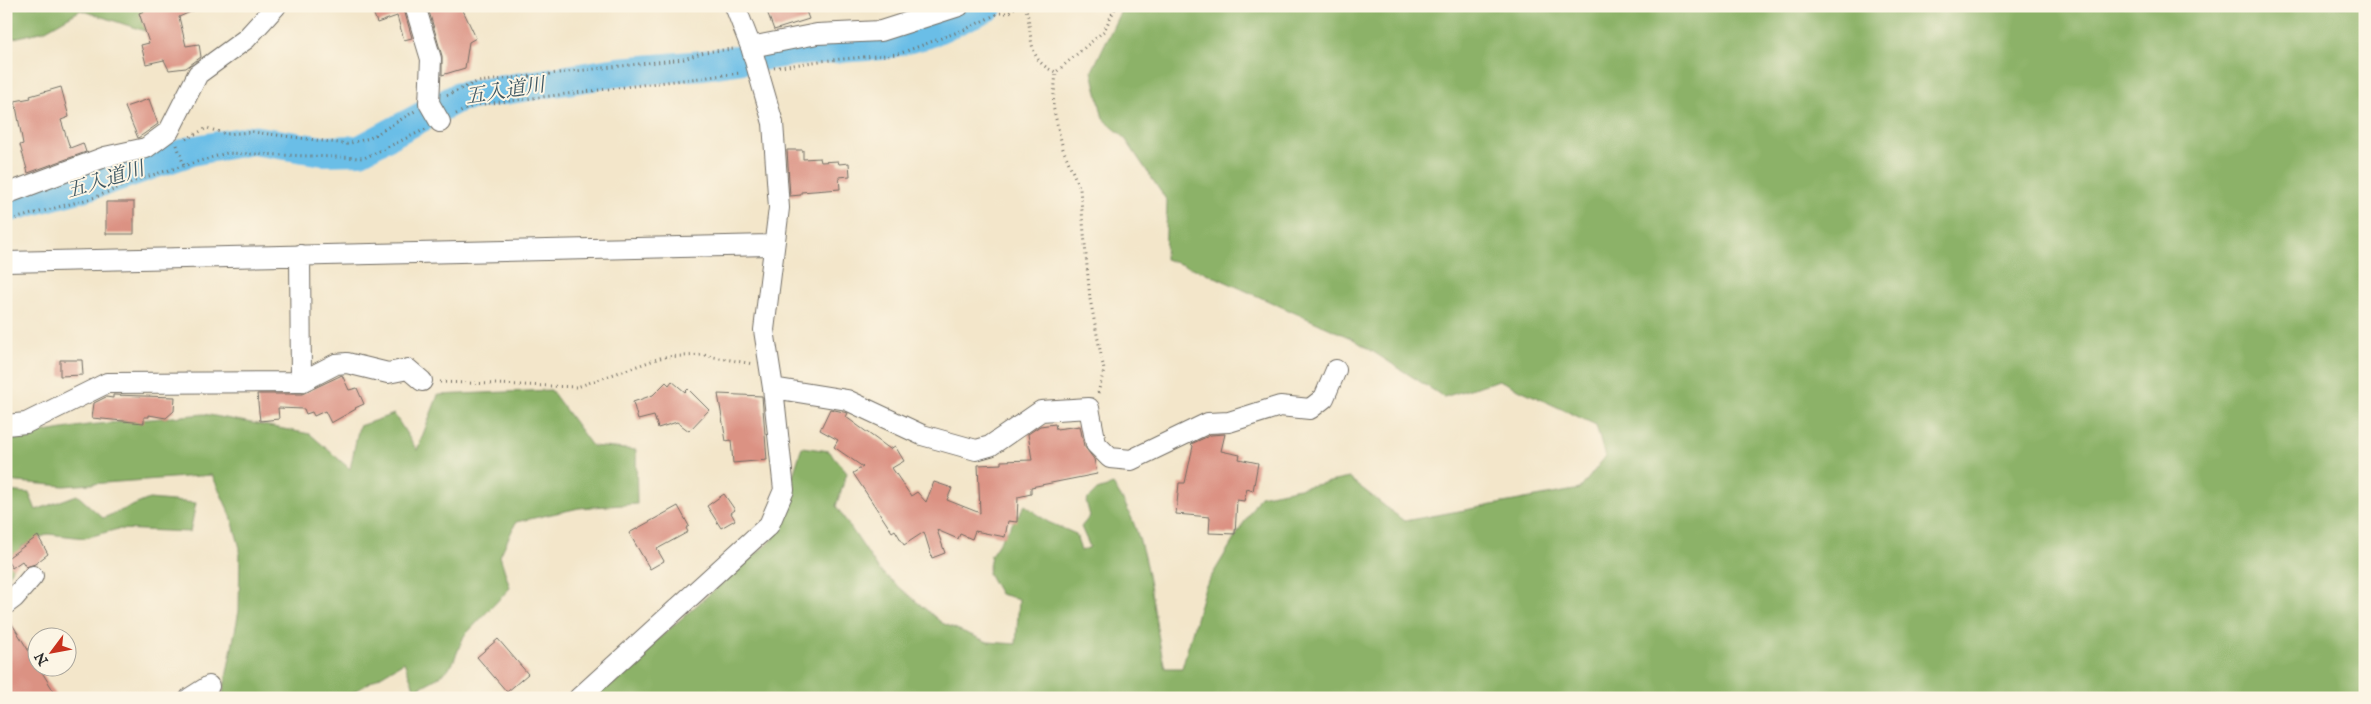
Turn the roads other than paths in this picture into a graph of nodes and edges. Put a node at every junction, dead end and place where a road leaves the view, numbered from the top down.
1 (276, 6) edge
2 (735, 6) edge
3 (959, 6) edge
4 (419, 8) edge
5 (751, 48) junction
6 (440, 122) road end
7 (6, 194) edge
8 (774, 245) junction
9 (300, 255) junction
10 (6, 262) edge
11 (1336, 370) dead end
12 (422, 381) road end
13 (301, 382) junction
14 (773, 388) junction
15 (6, 425) edge
16 (33, 576) dead end
17 (6, 604) edge
18 (209, 686) dead end
19 (190, 698) edge
20 (579, 698) edge

1 - 7 street
2 - 5 street
3 - 5 street
4 - 6 street
5 - 8 street
8 - 9 street
8 - 14 street
9 - 10 street
9 - 13 street
11 - 14 street
12 - 13 street
13 - 15 street
14 - 20 street
16 - 17 street
18 - 19 street

